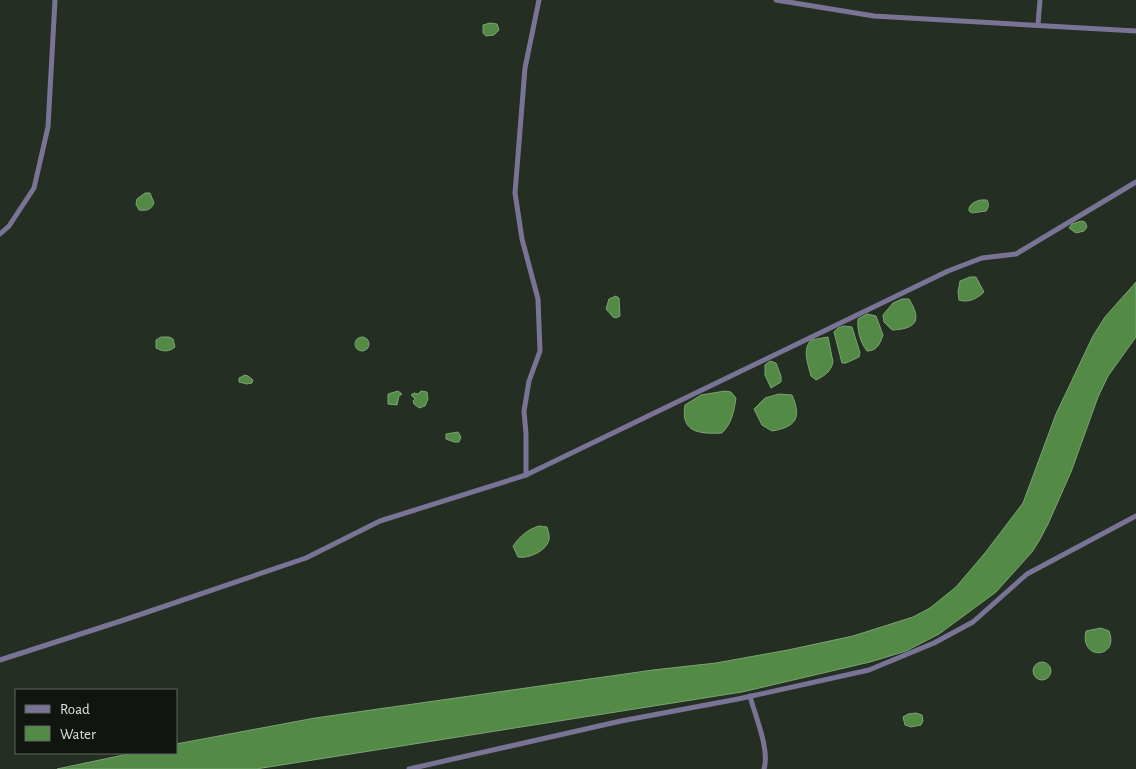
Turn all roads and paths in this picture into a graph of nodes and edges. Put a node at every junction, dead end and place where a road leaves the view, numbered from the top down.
1 (55, 0) edge
2 (539, 0) edge
3 (776, 0) edge
4 (1040, 0) edge
5 (1038, 24) junction
6 (1136, 31) edge
7 (1136, 182) edge
8 (0, 234) edge
9 (526, 475) junction
10 (1136, 516) edge
11 (0, 660) edge
12 (750, 696) junction
13 (409, 769) edge
14 (764, 769) edge

1 - 8 street
2 - 9 street
3 - 5 street
4 - 5 street
5 - 6 street
7 - 9 street
9 - 11 street
10 - 12 street
12 - 13 street
12 - 14 street

